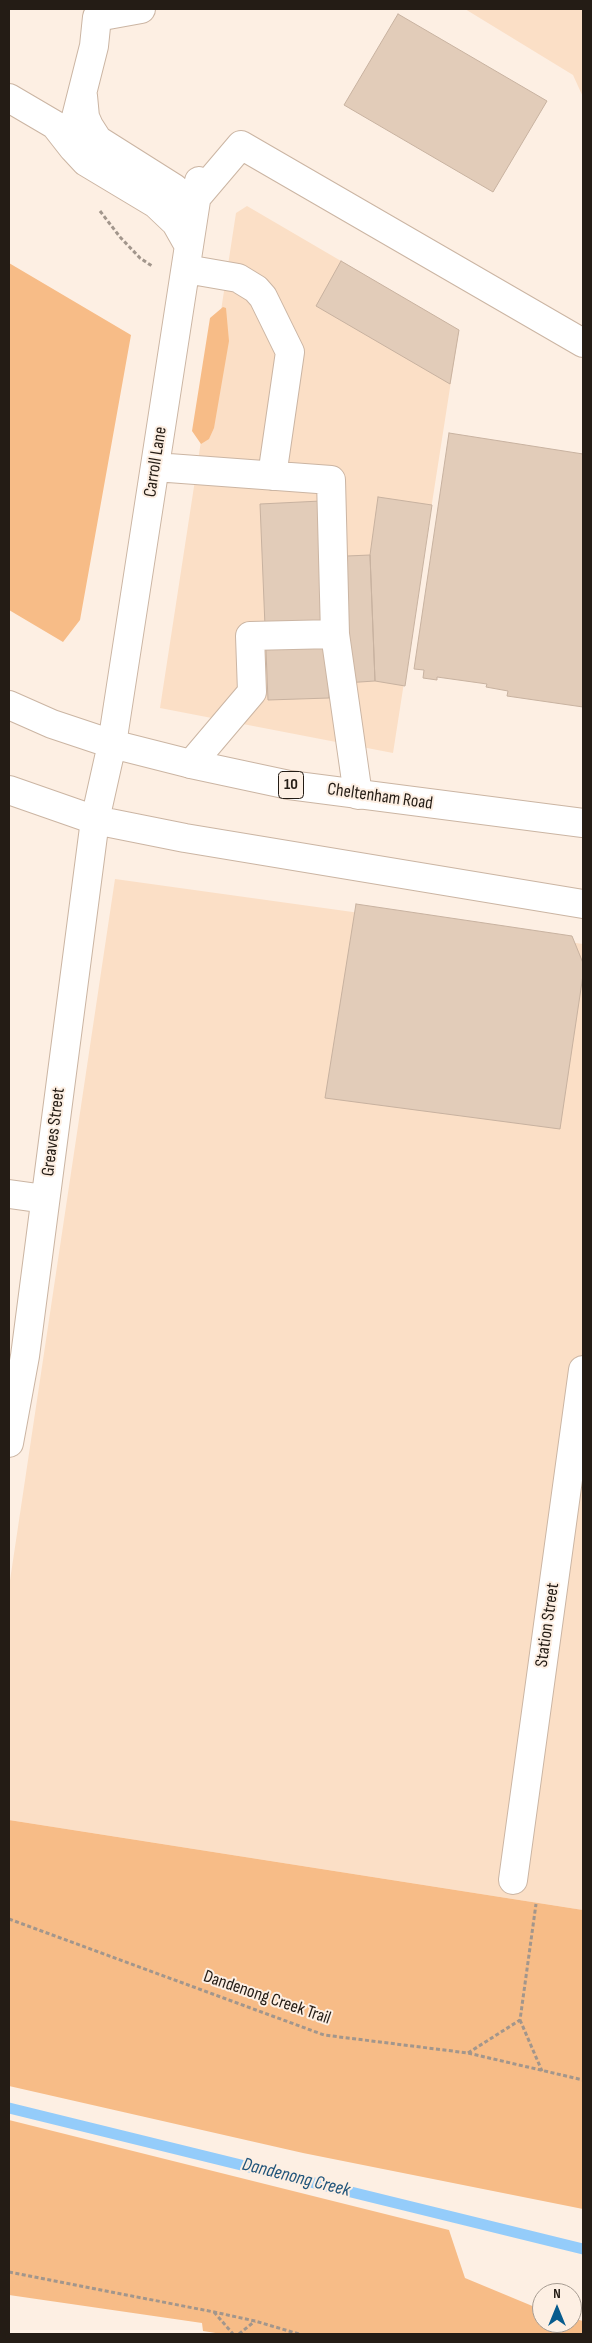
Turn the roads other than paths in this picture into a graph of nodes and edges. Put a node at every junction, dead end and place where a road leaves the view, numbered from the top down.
1 (141, 9) edge
2 (84, 92) junction
3 (9, 98) edge
4 (73, 148) junction
5 (197, 196) junction
6 (187, 257) junction
7 (583, 343) edge
8 (155, 467) junction
9 (272, 476) junction
10 (335, 634) junction
11 (9, 705) edge
12 (112, 744) junction
13 (191, 764) junction
14 (9, 790) edge
15 (358, 795) junction
16 (94, 820) junction
17 (583, 823) edge
18 (583, 904) edge
19 (9, 1194) edge
20 (45, 1200) junction
21 (17, 1354) edge
22 (583, 1370) edge
23 (9, 1443) edge
24 (513, 1880) road end

1 - 2 street
2 - 4 street
2 - 5 street
3 - 4 street
4 - 6 street
5 - 6 street, Carroll Lane
5 - 7 street
6 - 8 street, Carroll Lane
6 - 9 street
8 - 9 street
8 - 12 street, Carroll Lane
9 - 10 street
10 - 13 street
10 - 15 street
11 - 12 street, Cheltenham Road / 10
12 - 13 street, Cheltenham Road / 10
12 - 16 street, Carroll Lane
13 - 15 street, Cheltenham Road / 10
14 - 16 street
15 - 17 street, Cheltenham Road / 10
16 - 18 street
16 - 20 street, Greaves Street
19 - 20 street
20 - 21 street, Greaves Street
21 - 23 street, Greaves Street
22 - 24 street, Station Street

